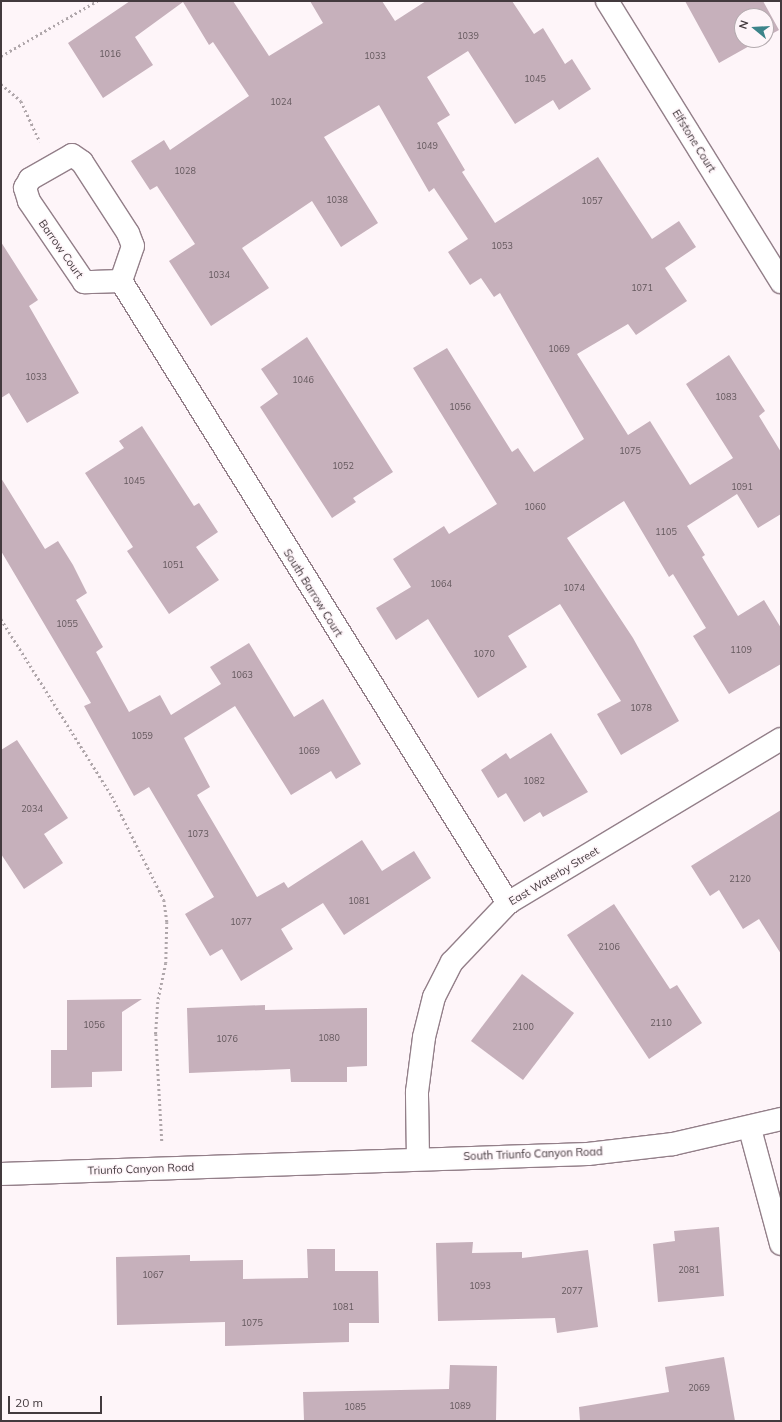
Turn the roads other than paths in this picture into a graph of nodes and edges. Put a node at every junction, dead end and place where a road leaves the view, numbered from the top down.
1 (607, 1) edge
2 (121, 281) junction
3 (781, 282) edge
4 (781, 739) edge
5 (508, 903) junction
6 (781, 1119) edge
7 (750, 1129) junction
8 (418, 1159) junction
9 (282, 1164) joint
10 (1, 1174) edge
11 (781, 1244) edge

1 - 3 street, Elfstone Court
2 - 2 street, Barrow Court
2 - 5 street, South Barrow Court
4 - 5 street, East Waterby Street
5 - 8 street, East Waterby Street
6 - 7 street, South Triunfo Canyon Road
7 - 8 street, South Triunfo Canyon Road
7 - 11 street
8 - 9 street, South Triunfo Canyon Road
9 - 10 street, Triunfo Canyon Road

